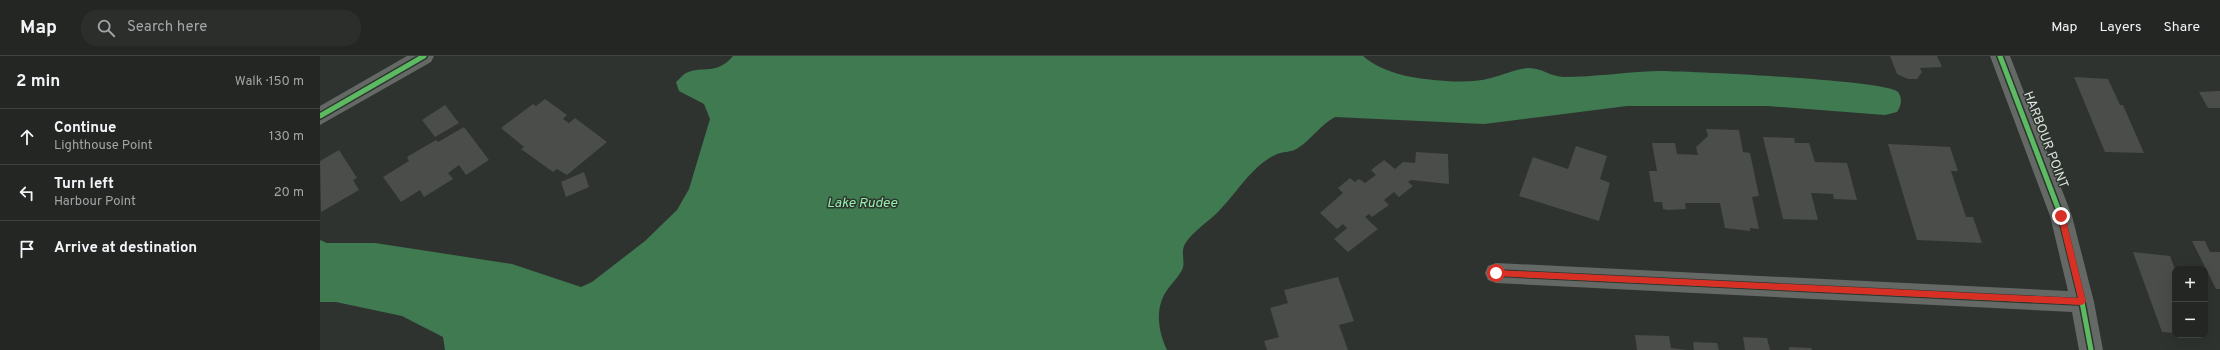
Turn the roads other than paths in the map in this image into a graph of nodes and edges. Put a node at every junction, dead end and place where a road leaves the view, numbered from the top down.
1 (424, 56) edge
2 (2000, 56) edge
3 (320, 116) edge
4 (1496, 273) dead end
5 (2082, 302) junction
6 (2091, 350) edge

1 - 3 street
2 - 5 street, HARBOUR POINT
4 - 5 street
5 - 6 street, HARBOUR POINT

